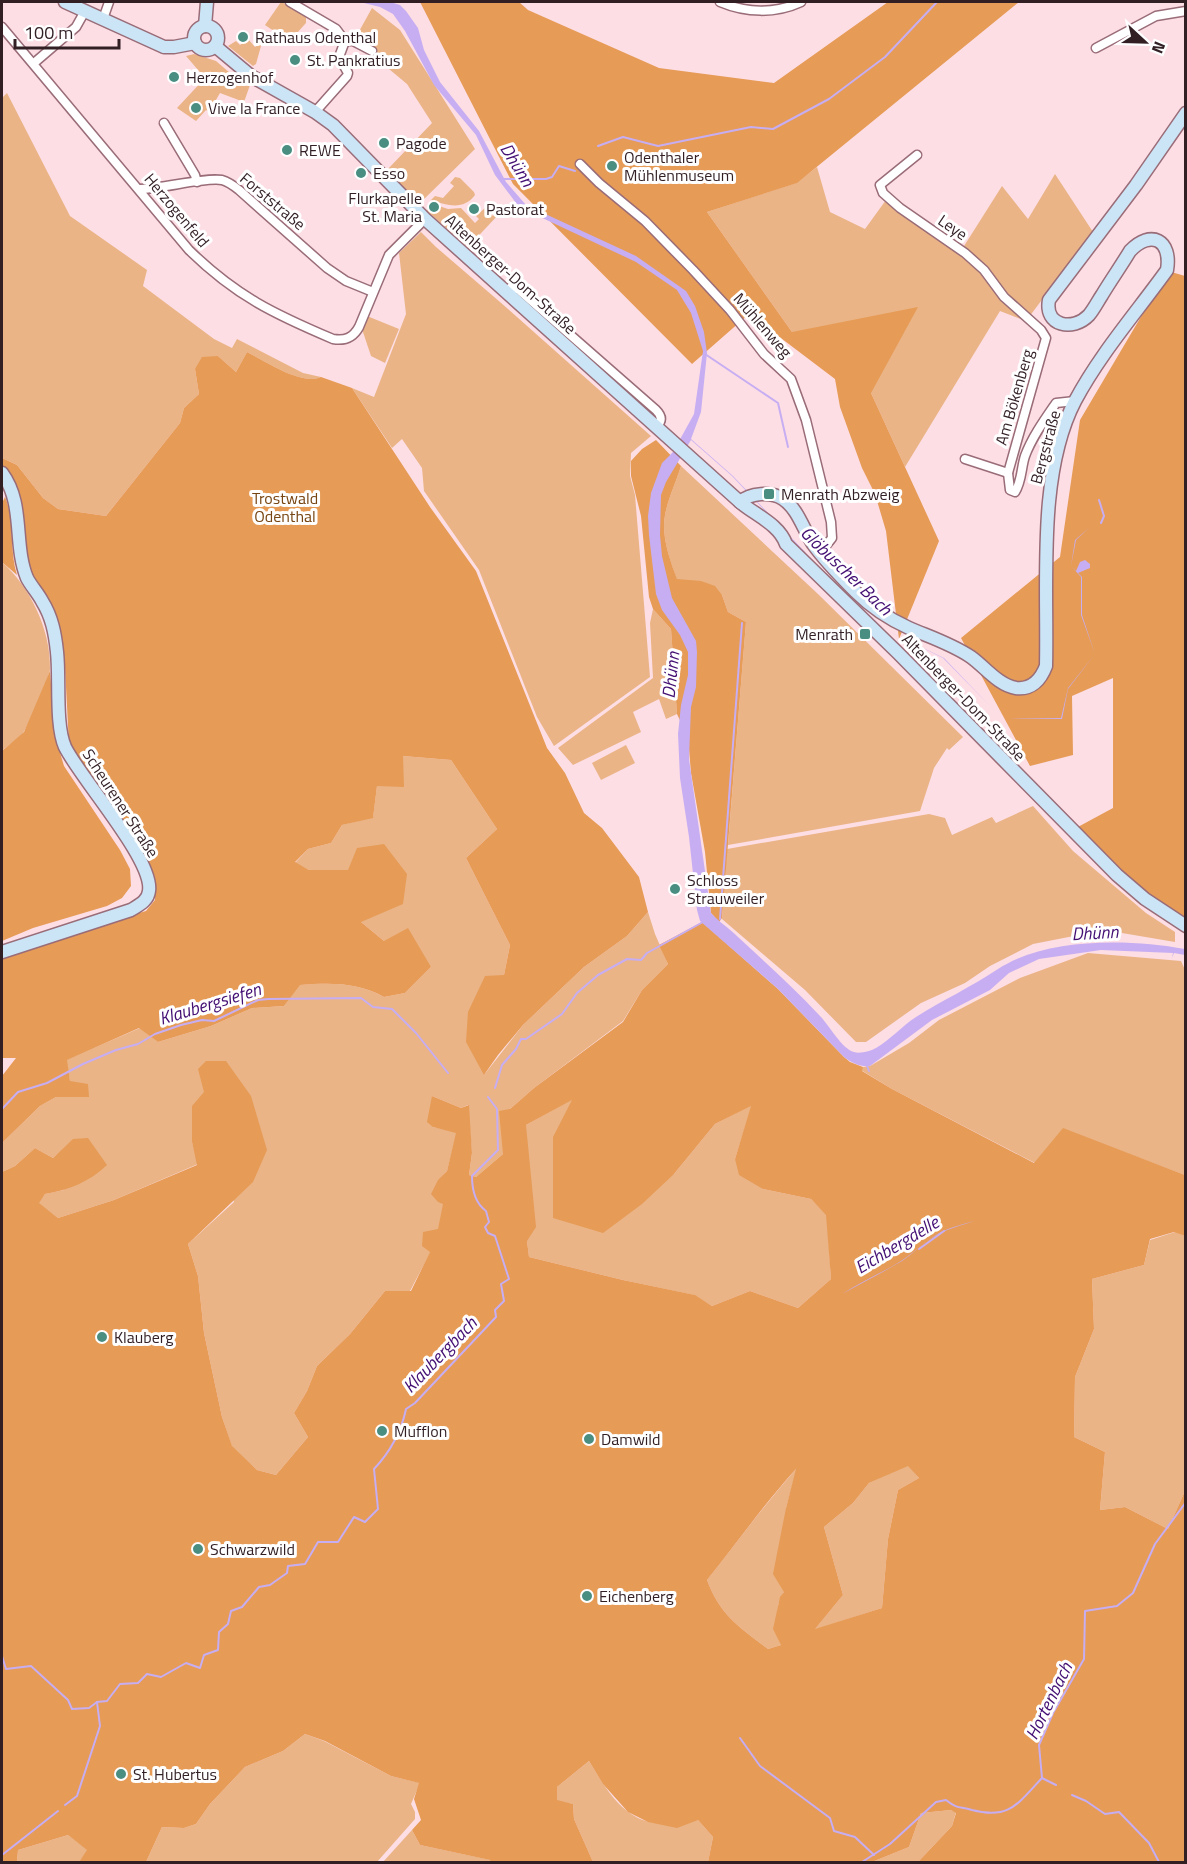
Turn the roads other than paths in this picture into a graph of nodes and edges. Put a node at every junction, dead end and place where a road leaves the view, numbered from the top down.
1 (65, 2) edge
2 (109, 2) edge
3 (207, 2) edge
4 (290, 2) edge
5 (720, 2) edge
6 (801, 2) edge
7 (85, 11) junction
8 (1185, 11) edge
9 (103, 19) junction
10 (205, 26) junction
11 (2, 27) edge
12 (345, 41) junction
13 (195, 43) junction
14 (214, 45) junction
15 (1096, 48) dead end
16 (372, 51) dead end
17 (34, 63) junction
18 (315, 112) junction
19 (1185, 113) edge
20 (164, 123) dead end
21 (917, 155) dead end
22 (580, 164) dead end
23 (197, 182) junction
24 (140, 189) junction
25 (425, 219) junction
26 (373, 292) junction
27 (1041, 330) joint
28 (1075, 401) junction
29 (965, 459) dead end
30 (2, 473) edge
31 (1008, 473) junction
32 (773, 494) junction
33 (740, 502) junction
34 (758, 515) junction
35 (820, 553) junction
36 (1185, 926) edge
37 (2, 952) edge

1 - 7 street
2 - 9 street
3 - 10 street
4 - 12 street
5 - 6 street
7 - 9 street
7 - 17 street
8 - 15 street
9 - 13 street
10 - 13 street
10 - 14 street
11 - 17 street, Herzogenfeld
12 - 16 street
12 - 18 street
13 - 14 street
14 - 18 street, Altenberger-Dom-Straße
17 - 24 street, Herzogenfeld
18 - 25 street, Altenberger-Dom-Straße
19 - 28 street, Bergstraße
20 - 23 street
21 - 27 street, Leye
22 - 35 street, Mühlenweg
23 - 24 street, Forststraße
23 - 26 street, Forststraße
24 - 26 street, Herzogenfeld
25 - 26 street, Herzogenfeld
25 - 33 street, Altenberger-Dom-Straße
27 - 31 street, Am Bökenberg
28 - 31 street, Am Bökenberg
28 - 35 street, Bergstraße
29 - 31 street, Am Bökenberg
30 - 37 street, Scheurener Straße
32 - 33 street
32 - 34 street
32 - 35 street, Bergstraße
33 - 34 street, Altenberger-Dom-Straße
34 - 36 street, Altenberger-Dom-Straße

